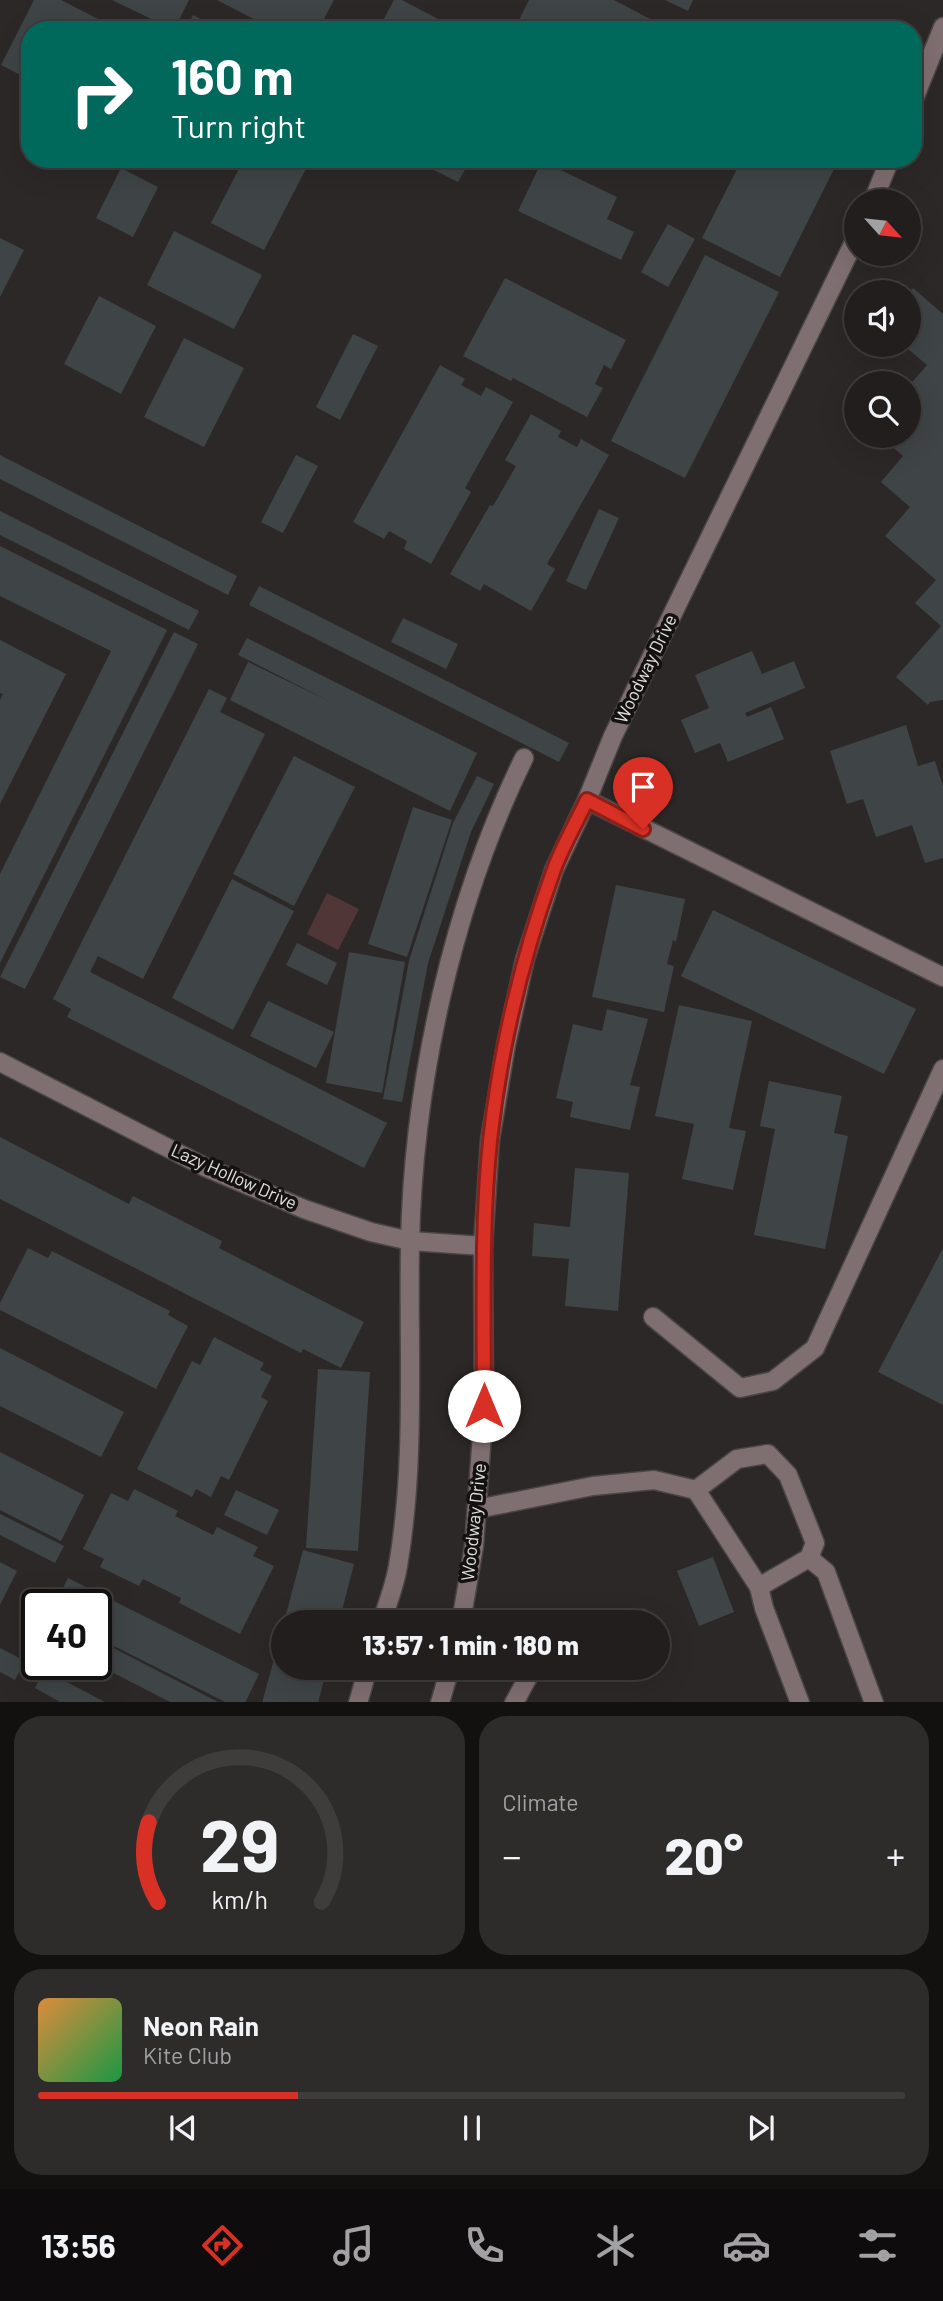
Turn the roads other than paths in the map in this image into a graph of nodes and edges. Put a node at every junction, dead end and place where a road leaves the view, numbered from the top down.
1 (943, 27) edge
2 (922, 79) edge
3 (886, 168) edge
4 (878, 189) edge
5 (844, 262) edge
6 (524, 758) dead end
7 (587, 800) junction
8 (943, 977) edge
9 (0, 1062) edge
10 (943, 1069) edge
11 (410, 1241) junction
12 (484, 1245) junction
13 (653, 1317) dead end
14 (696, 1490) junction
15 (477, 1509) junction
16 (809, 1558) junction
17 (759, 1587) junction
18 (386, 1610) edge
19 (463, 1610) edge
20 (365, 1680) edge
21 (447, 1680) edge
22 (526, 1680) edge
23 (358, 1702) edge
24 (440, 1702) edge
25 (515, 1702) edge
26 (800, 1702) edge
27 (874, 1702) edge

1 - 2 street
3 - 4 street
5 - 7 street, Woodway Drive
6 - 11 street
7 - 8 street
7 - 12 street, Woodway Drive
9 - 11 street, Lazy Hollow Drive
10 - 13 street
11 - 12 street, Lazy Hollow Drive
11 - 18 street
12 - 15 street, Woodway Drive
14 - 15 street
14 - 16 street
14 - 17 street
15 - 19 street, Woodway Drive
16 - 17 street
16 - 27 street
17 - 26 street
20 - 23 street
21 - 24 street
22 - 25 street

